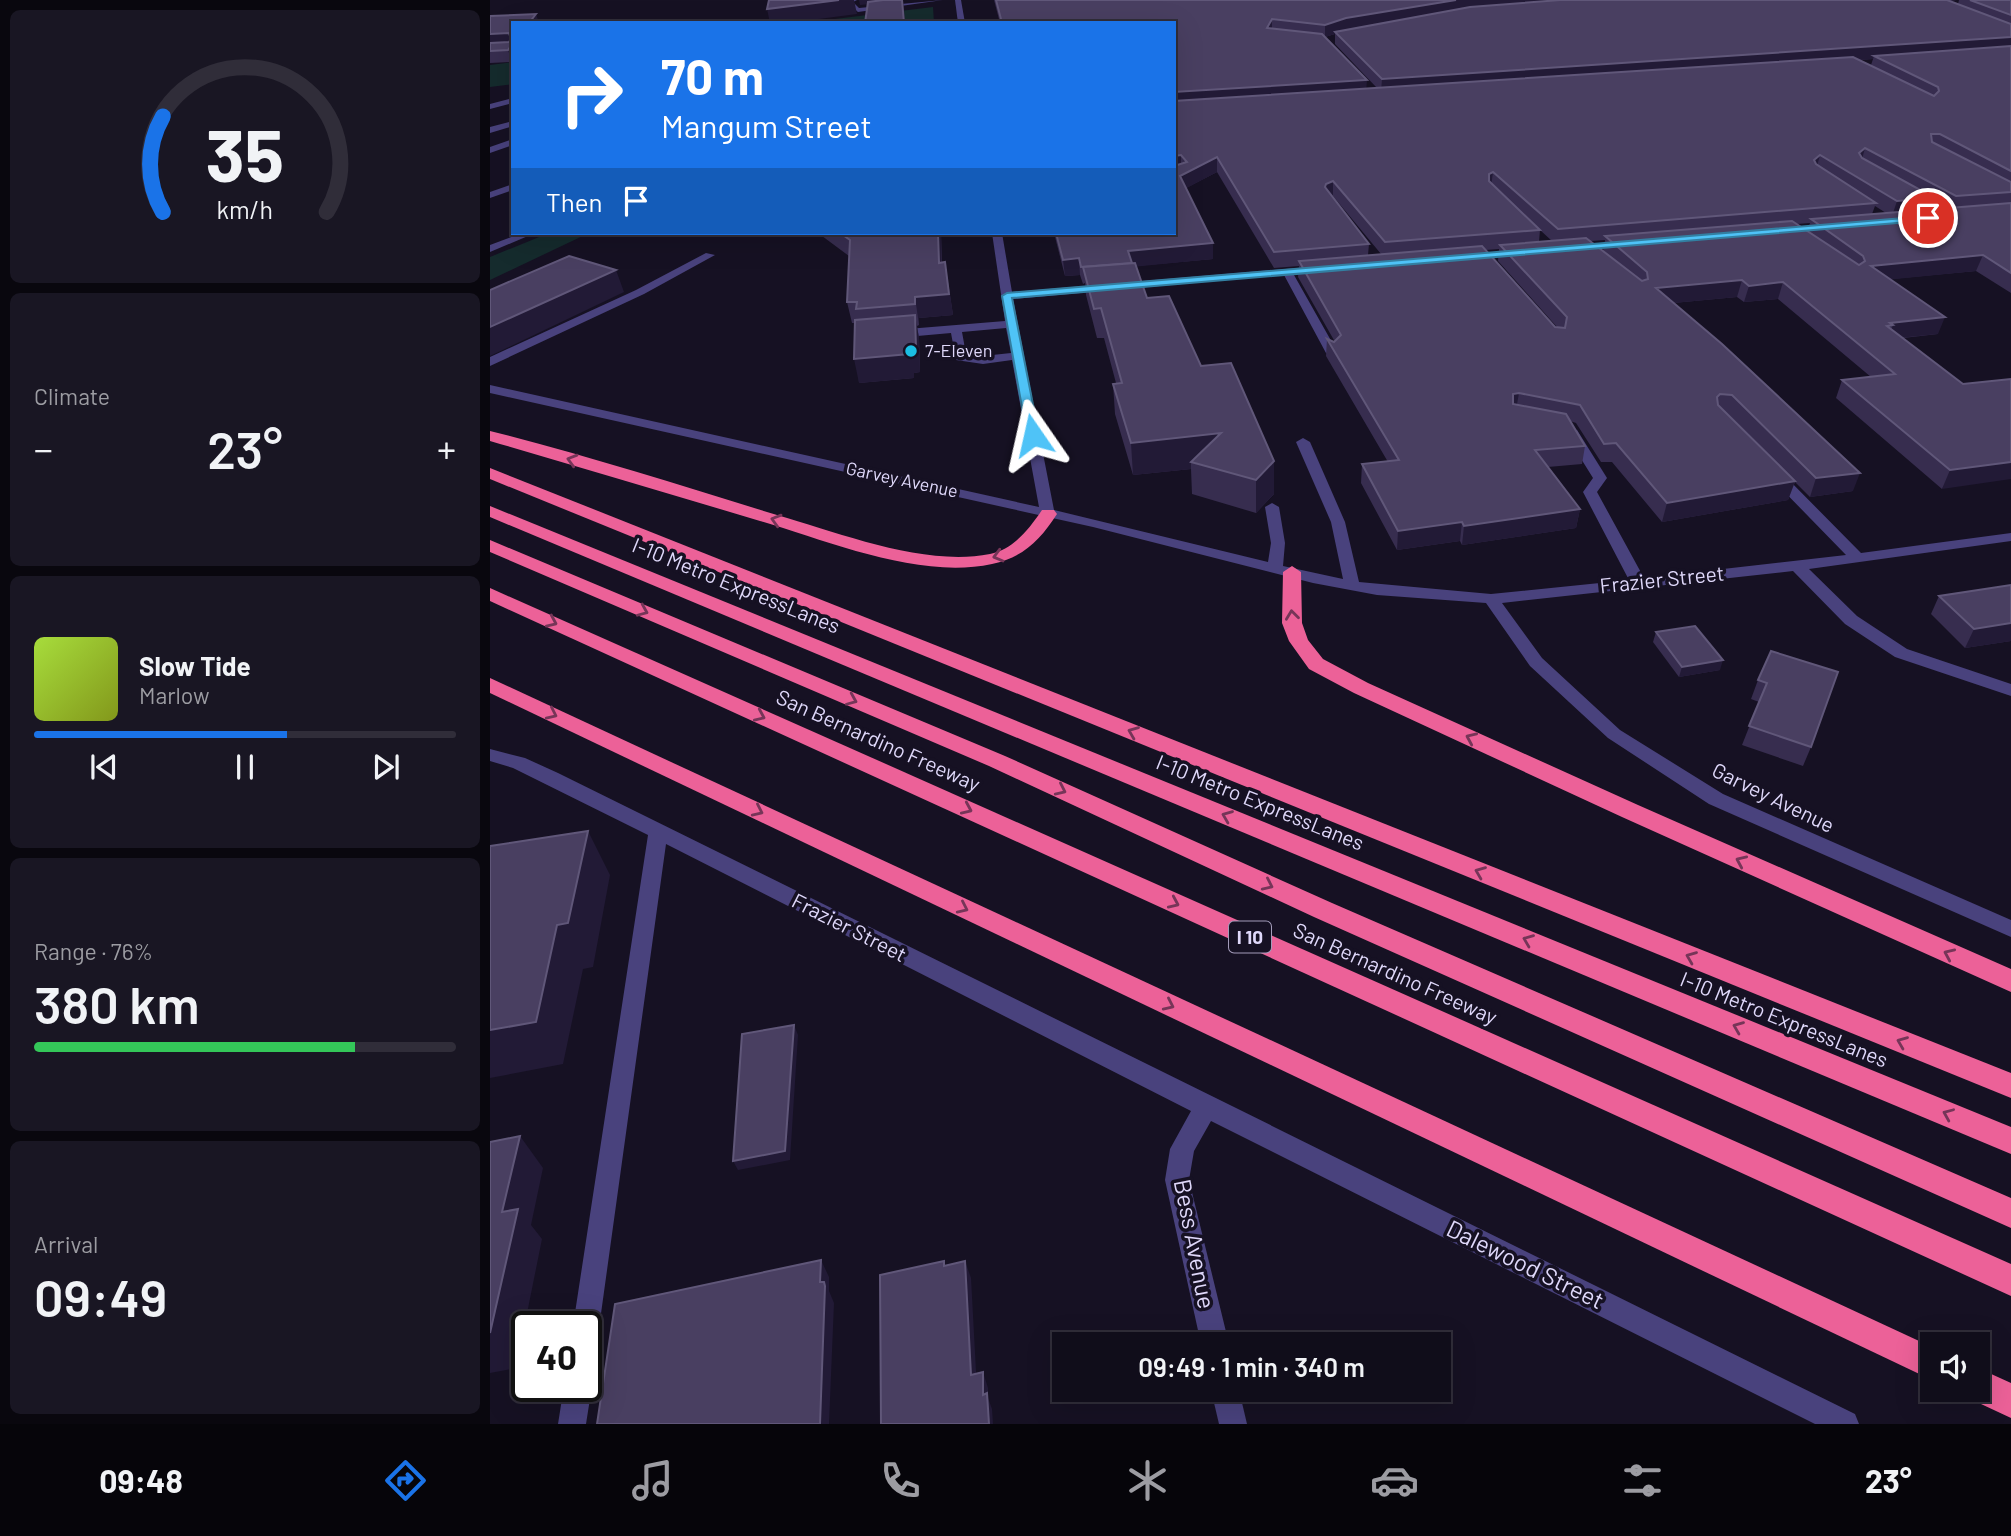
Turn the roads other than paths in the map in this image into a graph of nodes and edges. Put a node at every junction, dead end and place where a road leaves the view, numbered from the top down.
1 (854, 0) edge
2 (940, 0) edge
3 (958, 0) edge
4 (962, 21) edge
5 (511, 101) edge
6 (490, 107) edge
7 (511, 124) edge
8 (490, 130) edge
9 (511, 143) edge
10 (490, 150) edge
11 (511, 188) edge
12 (490, 195) edge
13 (525, 235) edge
14 (998, 235) edge
15 (490, 249) edge
16 (710, 255) dead end
17 (1327, 269) edge
18 (1287, 272) junction
19 (1007, 296) junction
20 (1011, 324) junction
21 (956, 329) junction
22 (882, 335) edge
23 (1332, 353) edge
24 (1018, 356) junction
25 (490, 362) edge
26 (490, 390) edge
27 (1556, 425) edge
28 (490, 436) edge
29 (1303, 442) dead end
30 (1768, 466) edge
31 (490, 473) edge
32 (1272, 507) dead end
33 (490, 511) edge
34 (1048, 514) junction
35 (2011, 537) edge
36 (490, 545) edge
37 (1858, 558) junction
38 (1797, 566) junction
39 (1294, 573) junction
40 (1639, 583) junction
41 (1352, 586) junction
42 (490, 594) edge
43 (1491, 599) junction
44 (490, 685) edge
45 (2011, 690) edge
46 (490, 755) edge
47 (658, 832) junction
48 (2011, 929) edge
49 (2011, 981) edge
50 (2011, 1086) edge
51 (1206, 1107) junction
52 (2011, 1141) edge
53 (2011, 1213) edge
54 (2011, 1280) edge
55 (588, 1311) edge
56 (1212, 1332) edge
57 (1920, 1358) edge
58 (1990, 1391) edge
59 (2011, 1401) edge
60 (575, 1402) edge
61 (1228, 1402) edge
62 (572, 1424) edge
63 (1233, 1424) edge
64 (1845, 1424) edge

1 - 2 street
3 - 4 street
5 - 6 street
7 - 8 street
9 - 10 street
11 - 12 street
13 - 15 street
14 - 19 street
16 - 25 street
17 - 18 street
18 - 19 street
18 - 23 street
19 - 20 street
20 - 21 street
20 - 24 street
21 - 22 street
21 - 24 street
24 - 34 street
26 - 34 street, Garvey Avenue
27 - 40 street
34 -> 28 highway
29 - 41 street
30 - 37 street
50 -> 31 highway
32 - 39 street
52 -> 33 highway, I-10 Metro ExpressLanes
34 - 39 street, Garvey Avenue
35 - 37 street, Frazier Street
36 -> 53 highway
37 - 38 street, Frazier Street
38 - 40 street, Frazier Street
38 - 45 street
39 - 41 street, Frazier Street
49 -> 39 highway
40 - 43 street, Frazier Street
41 - 43 street, Frazier Street
42 -> 54 highway, San Bernardino Freeway / I 10
43 - 48 street, Garvey Avenue
44 -> 57 highway
46 - 47 street, Frazier Street
47 - 51 street, Frazier Street
47 - 55 street
51 - 56 street, Bess Avenue
51 - 64 street, Dalewood Street
58 - 59 highway
60 - 62 street
61 - 63 street

